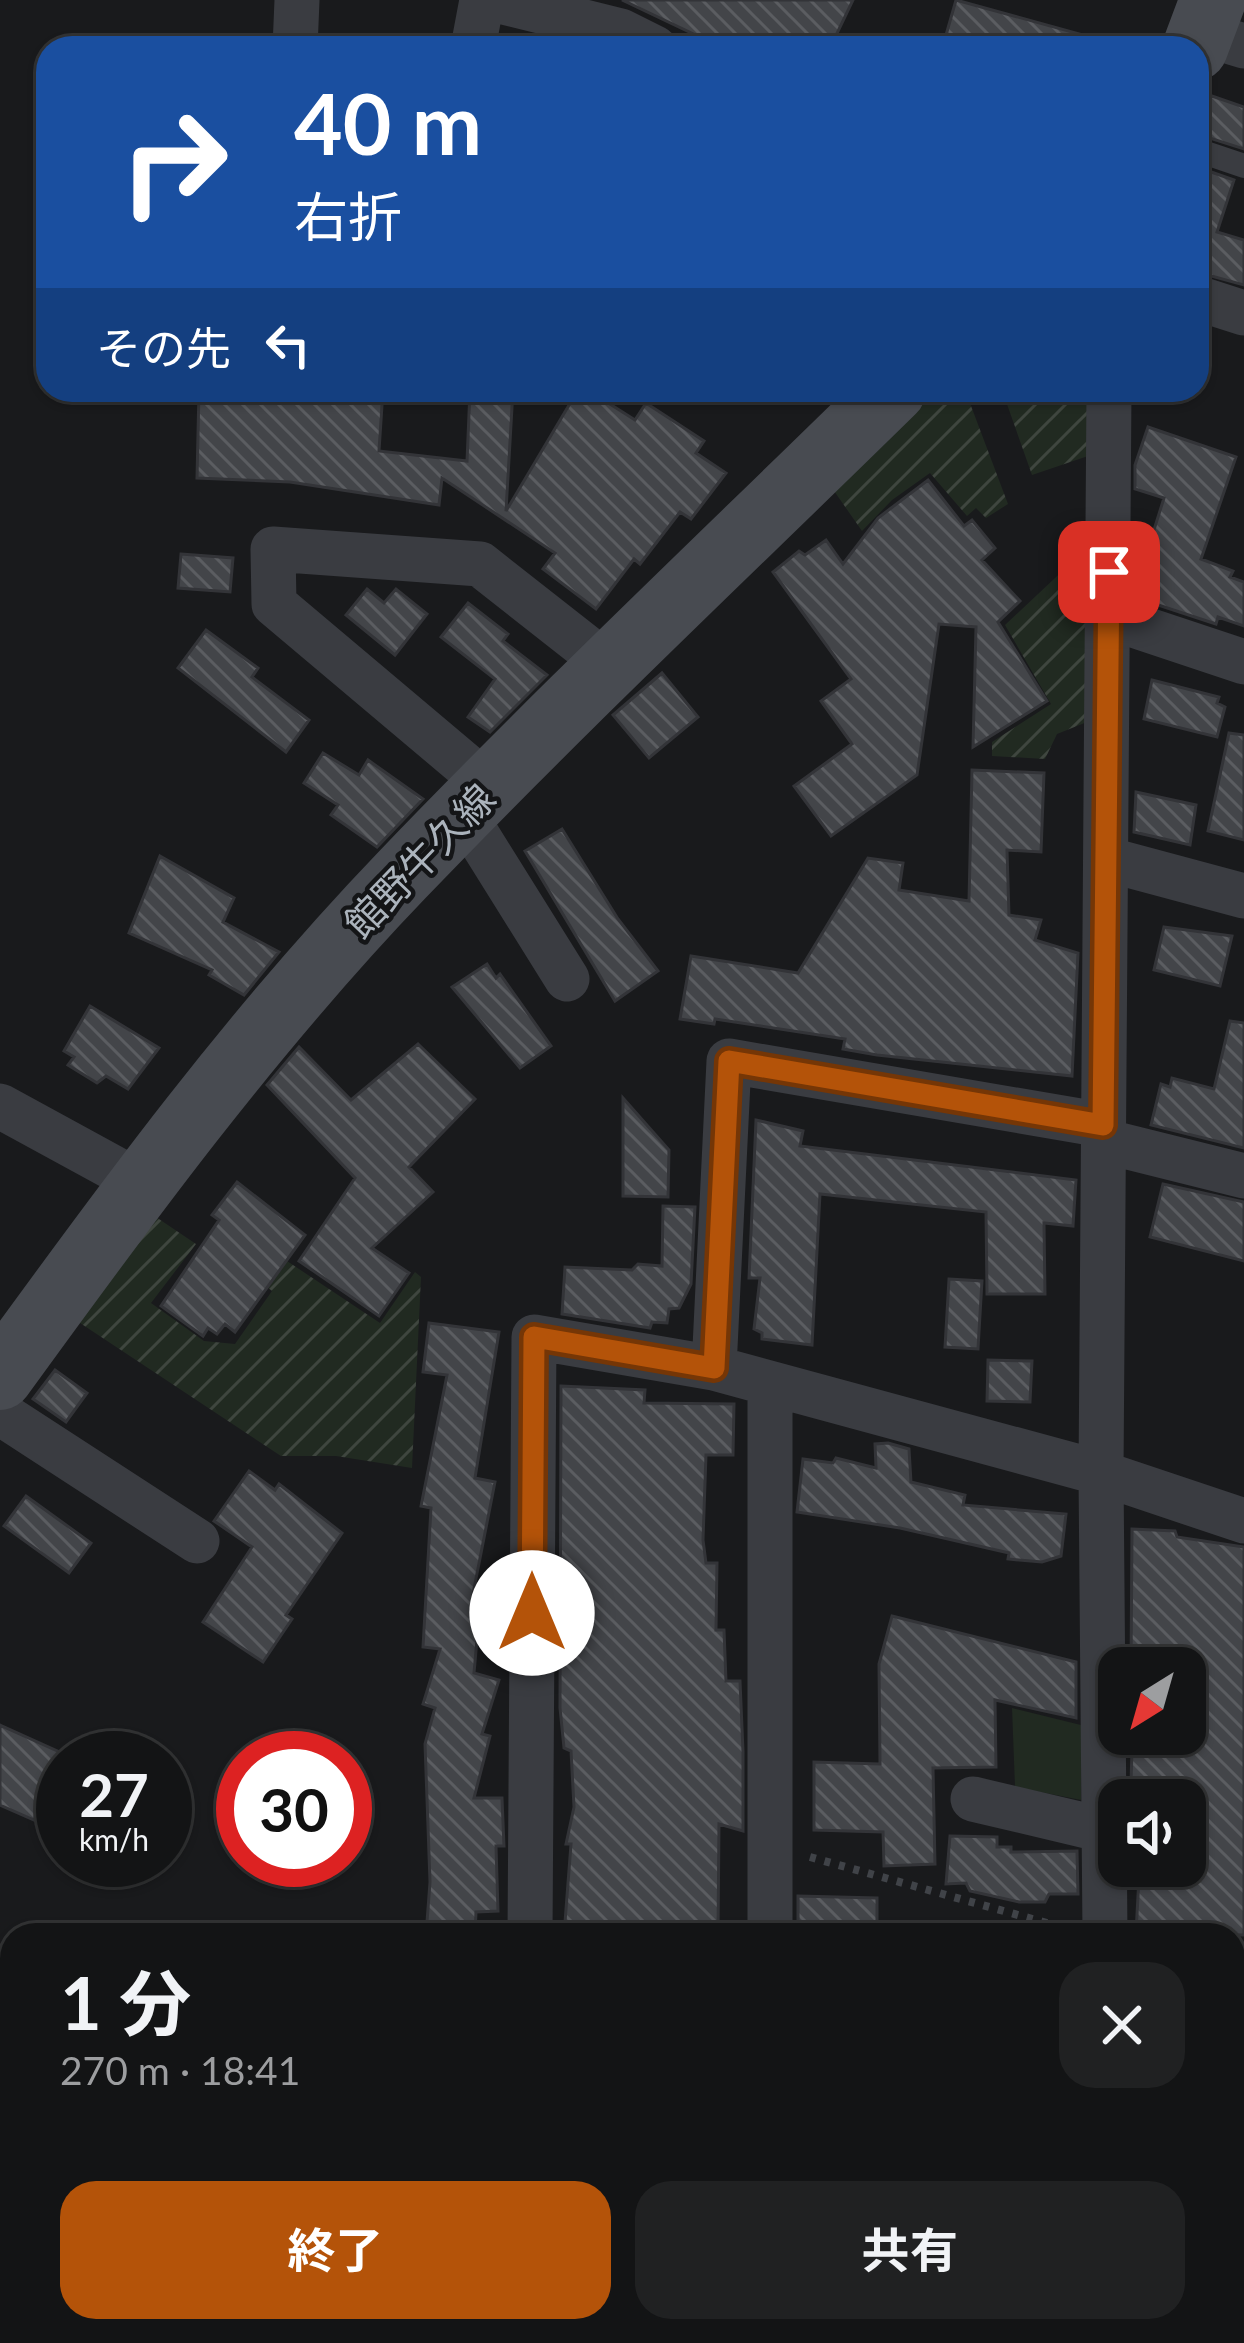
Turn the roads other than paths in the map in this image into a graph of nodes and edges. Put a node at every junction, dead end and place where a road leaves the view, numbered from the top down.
1 (297, 0) edge
2 (482, 0) edge
3 (495, 0) edge
4 (635, 26) edge
5 (296, 36) edge
6 (474, 36) edge
7 (1209, 154) edge
8 (1244, 166) edge
9 (1209, 302) edge
10 (1244, 313) edge
11 (881, 402) edge
12 (1109, 402) edge
13 (1109, 617) junction
14 (1244, 662) edge
15 (611, 667) junction
16 (477, 801) junction
17 (1106, 859) junction
18 (1244, 896) edge
19 (567, 980) dead end
20 (0, 1106) edge
21 (1104, 1133) junction
22 (1244, 1176) edge
23 (141, 1183) junction
24 (714, 1368) junction
25 (0, 1377) edge
26 (770, 1384) junction
27 (0, 1413) edge
28 (1101, 1473) junction
29 (1244, 1521) edge
30 (197, 1541) dead end
31 (1104, 1779) edge
32 (973, 1799) dead end
33 (1098, 1829) edge
34 (1098, 1866) edge
35 (530, 1923) edge
36 (770, 1923) edge
37 (1088, 1923) edge

1 - 5 street
2 - 6 street
3 - 4 street
7 - 8 lane
9 - 10 street
11 - 15 main road, 館野牛久線
12 - 13 street
13 - 14 street
13 - 17 street
15 - 16 main road, 館野牛久線
15 - 16 street
16 - 19 street
16 - 23 main road, 館野牛久線
17 - 18 street
17 - 21 street
20 - 23 street
21 - 22 street
21 - 24 street
21 - 28 street
23 - 25 main road, 館野牛久線
24 - 26 street
24 - 35 street
26 - 28 street
26 - 36 street
27 - 30 street
28 - 29 street
28 - 31 street
32 - 33 street
34 - 37 street

